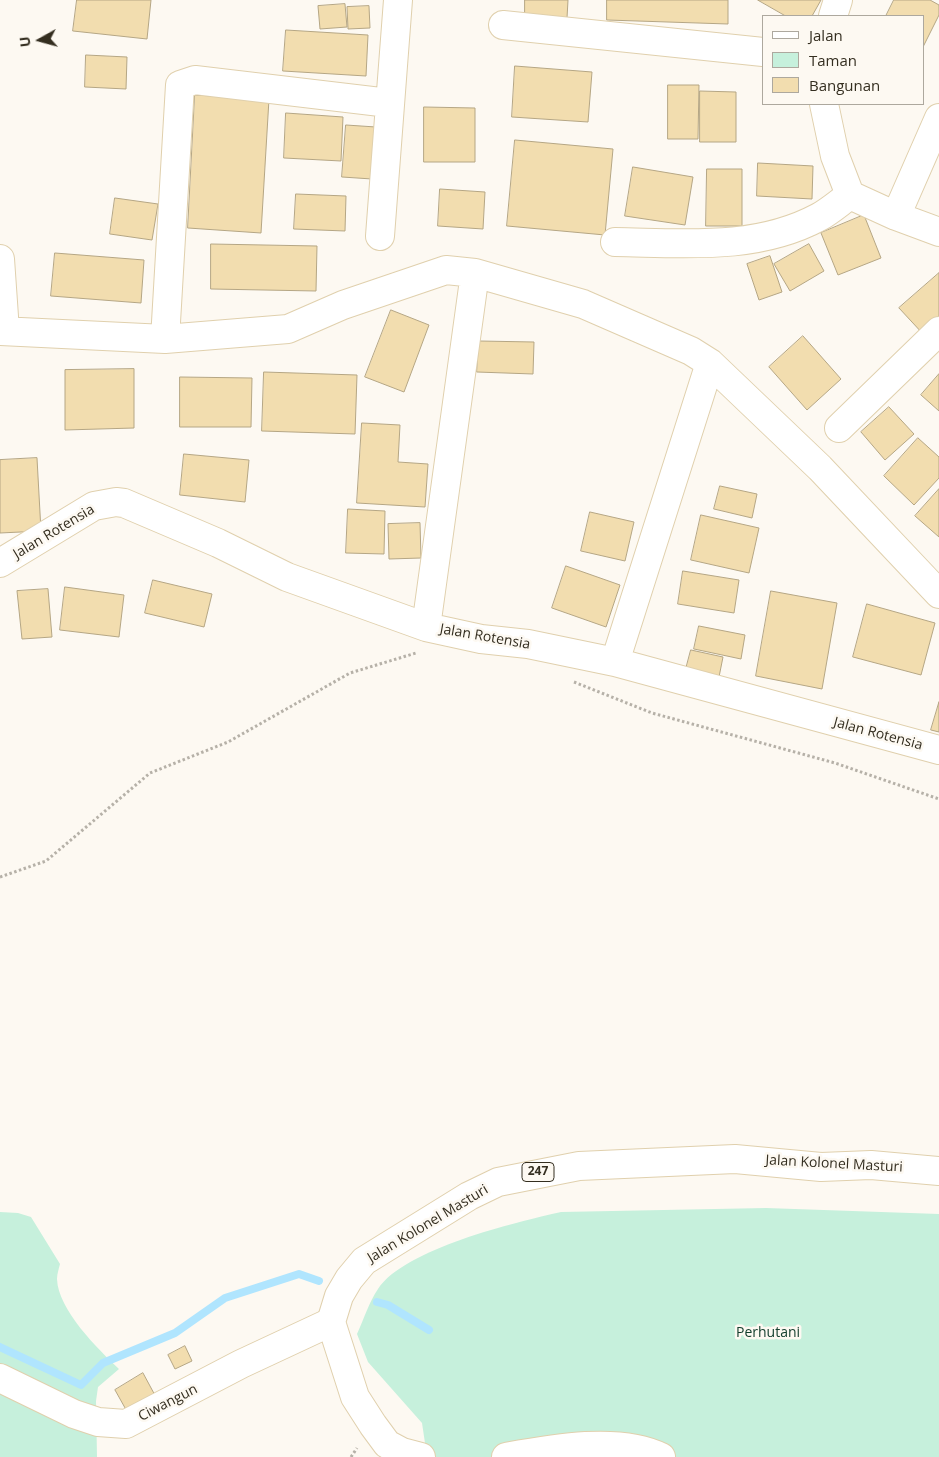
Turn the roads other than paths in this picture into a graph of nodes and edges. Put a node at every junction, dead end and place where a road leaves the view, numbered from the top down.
1 (398, 0) edge
2 (838, 0) edge
3 (833, 15) edge
4 (503, 25) dead end
5 (762, 52) edge
6 (389, 104) junction
7 (824, 105) edge
8 (939, 118) edge
9 (850, 195) junction
10 (896, 216) junction
11 (939, 232) edge
12 (380, 236) dead end
13 (615, 242) dead end
14 (0, 259) edge
15 (475, 273) junction
16 (3, 331) edge
17 (939, 331) edge
18 (166, 339) junction
19 (710, 364) junction
20 (839, 428) dead end
21 (0, 563) edge
22 (939, 594) edge
23 (426, 638) junction
24 (615, 662) junction
25 (939, 750) edge
26 (939, 1171) edge
27 (331, 1322) junction
28 (0, 1378) edge
29 (421, 1457) edge
30 (506, 1457) edge
31 (661, 1457) edge

1 - 6 street
2 - 3 street
4 - 5 street
6 - 12 street
6 - 18 street
7 - 9 street
8 - 10 street
9 - 10 street
9 - 13 street
10 - 11 street
14 - 16 street
15 - 18 street
15 - 19 street
15 - 23 street
16 - 18 street
17 - 20 street
19 - 22 street
19 - 24 street
21 - 23 street, Jalan Rotensia
23 - 24 street, Jalan Rotensia
24 - 25 street, Jalan Rotensia
26 - 27 street, Jalan Kolonel Masturi / 247
27 - 28 street, Ciwangun
27 - 29 street
30 - 31 street

